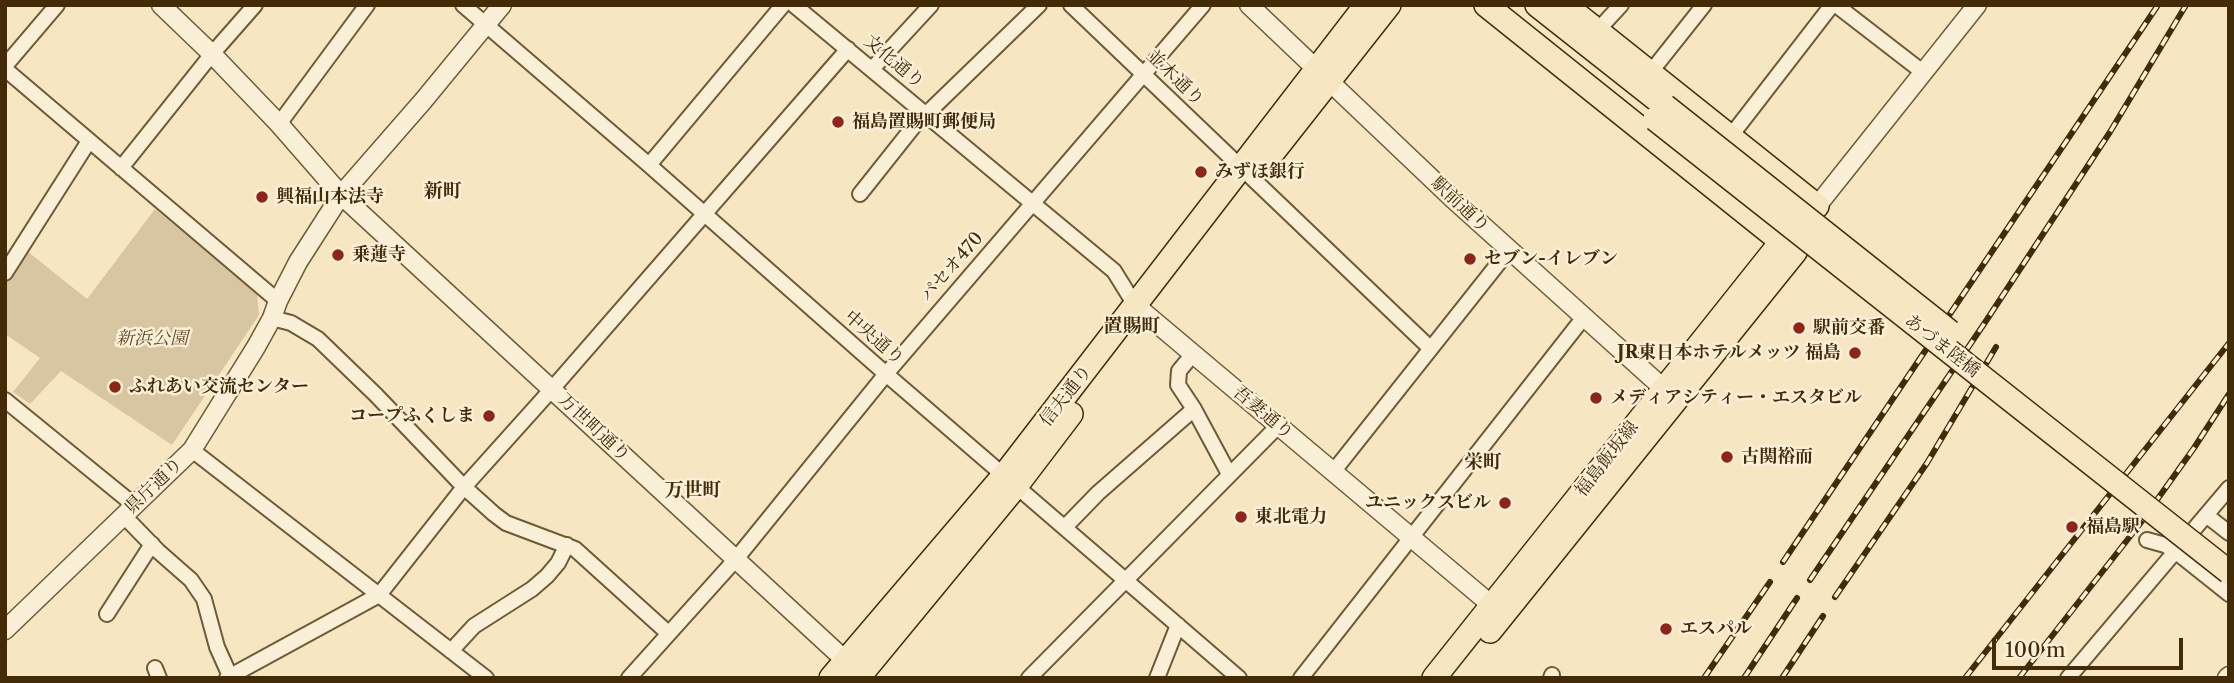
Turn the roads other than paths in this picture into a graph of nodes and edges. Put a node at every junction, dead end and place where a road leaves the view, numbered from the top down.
1 (57, 5) edge
2 (160, 5) edge
3 (255, 5) edge
4 (367, 5) edge
5 (463, 5) edge
6 (502, 5) edge
7 (783, 5) edge
8 (794, 5) edge
9 (930, 5) edge
10 (1039, 5) edge
11 (1071, 5) edge
12 (1203, 5) edge
13 (1249, 5) edge
14 (1366, 5) edge
15 (1388, 5) edge
16 (1486, 5) edge
17 (1510, 5) edge
18 (1537, 5) edge
19 (1565, 5) edge
20 (1621, 5) edge
21 (1704, 5) edge
22 (1834, 5) edge
23 (1977, 5) edge
24 (485, 25) junction
25 (1597, 31) junction
26 (848, 49) junction
27 (212, 54) junction
28 (5, 68) edge
29 (872, 69) junction
30 (1650, 73) junction
31 (1923, 73) junction
32 (1144, 74) junction
33 (1323, 75) junction
34 (1660, 112) junction
35 (926, 114) junction
36 (279, 124) junction
37 (1730, 136) junction
38 (89, 141) junction
39 (649, 165) junction
40 (121, 168) junction
41 (1247, 173) junction
42 (860, 194) dead end
43 (341, 195) junction
44 (1033, 202) junction
45 (1817, 206) junction
46 (705, 214) junction
47 (1788, 246) junction
48 (1509, 250) junction
49 (5, 273) edge
50 (275, 309) junction
51 (1141, 310) junction
52 (1584, 317) junction
53 (1430, 348) junction
54 (1193, 354) junction
55 (886, 374) junction
56 (552, 389) junction
57 (1669, 394) junction
58 (5, 400) edge
59 (1194, 409) junction
60 (1278, 426) junction
61 (191, 450) junction
62 (1333, 472) junction
63 (1229, 474) junction
64 (1011, 480) junction
65 (464, 487) junction
66 (2229, 488) edge
67 (129, 510) junction
68 (2206, 515) junction
69 (1065, 527) junction
70 (2229, 533) edge
71 (1412, 539) junction
72 (2147, 540) dead end
73 (152, 544) junction
74 (567, 545) junction
75 (2175, 551) junction
76 (2229, 554) edge
77 (736, 559) junction
78 (2229, 572) edge
79 (1126, 579) junction
80 (2229, 594) edge
81 (379, 595) junction
82 (1497, 610) junction
83 (107, 614) dead end
84 (1178, 625) junction
85 (5, 629) edge
86 (668, 633) junction
87 (451, 651) junction
88 (845, 672) edge
89 (229, 677) edge
90 (486, 678) edge
91 (629, 678) edge
92 (1029, 678) edge
93 (1157, 678) edge
94 (1240, 678) edge
95 (1300, 678) edge
96 (1434, 678) edge
97 (1454, 678) edge
98 (2068, 678) edge

1 - 28 street
2 - 27 street, 万世町通り
3 - 27 street
4 - 36 street
5 - 24 street, 中央通り
6 - 24 street, 県庁通り
7 - 39 street
8 - 26 street, 文化通り
9 - 29 street
10 - 35 street
11 - 32 street, 並木通り
12 - 32 street, パセオ470
13 - 33 street, 駅前通り
14 - 33 main road, 信夫通り
15 - 33 main road, 信夫通り
16 - 47 main road
17 - 34 main road
18 - 34 main road
19 - 25 main road
20 - 25 street
21 - 30 street
22 - 31 street
22 - 37 street
23 - 31 street
24 - 39 street, 中央通り
24 - 43 street, 県庁通り
25 - 30 main road
26 - 29 street, 文化通り
26 - 46 street
27 - 36 street, 万世町通り
27 - 40 street
28 - 38 street
29 - 35 street, 文化通り
30 - 37 main road
31 - 45 street
32 - 41 street, 並木通り
32 - 44 street, パセオ470
33 - 41 main road, 信夫通り
33 - 48 street, 駅前通り
34 - 76 main road, あづま陸橋, bridge
34 - 78 main road, あづま陸橋, bridge
35 - 42 street
35 - 44 street, 文化通り
36 - 43 street, 万世町通り
37 - 45 main road
38 - 40 street
38 - 49 street
39 - 46 street, 中央通り
40 - 50 street
41 - 51 main road, 信夫通り
41 - 53 street, 並木通り
43 - 50 street, 県庁通り
43 - 56 street, 万世町通り
44 - 51 street, 吾妻通り
44 - 55 street, パセオ470
45 - 47 main road, 福島飯坂線
46 - 55 street, 中央通り
46 - 56 street
47 - 57 main road, 福島飯坂線
48 - 52 street, 駅前通り
48 - 53 street
50 - 61 street, 県庁通り
50 - 65 street
51 - 54 street, 吾妻通り
51 - 64 main road, 信夫通り
52 - 57 street, 駅前通り
52 - 71 street
53 - 62 street
54 - 59 street
54 - 60 street, 吾妻通り
55 - 64 street, 中央通り
55 - 77 street, パセオ470
56 - 65 street
56 - 77 street, 万世町通り
57 - 82 main road, 福島飯坂線
58 - 67 street
59 - 63 street
59 - 69 street
60 - 62 street, 吾妻通り
60 - 63 street
61 - 67 street, 県庁通り
61 - 81 street
62 - 71 street, 吾妻通り
63 - 79 street
64 - 69 street, 中央通り
64 - 88 main road, 信夫通り
65 - 74 street
65 - 81 street
66 - 68 street
67 - 73 street
67 - 85 street, 県庁通り
68 - 70 street
68 - 75 street
69 - 79 street, 中央通り
71 - 82 street, 吾妻通り
71 - 95 street
72 - 75 street
73 - 83 street
73 - 89 street
74 - 86 street
74 - 87 street
75 - 80 street
75 - 98 street
77 - 86 street, パセオ470
77 - 88 street, 万世町通り
79 - 84 street, 中央通り
79 - 92 street
81 - 87 street
81 - 89 street
82 - 96 main road, 福島飯坂線
82 - 97 main road, 福島飯坂線
84 - 93 street
84 - 94 street, 中央通り
86 - 91 street, パセオ470
87 - 90 street

